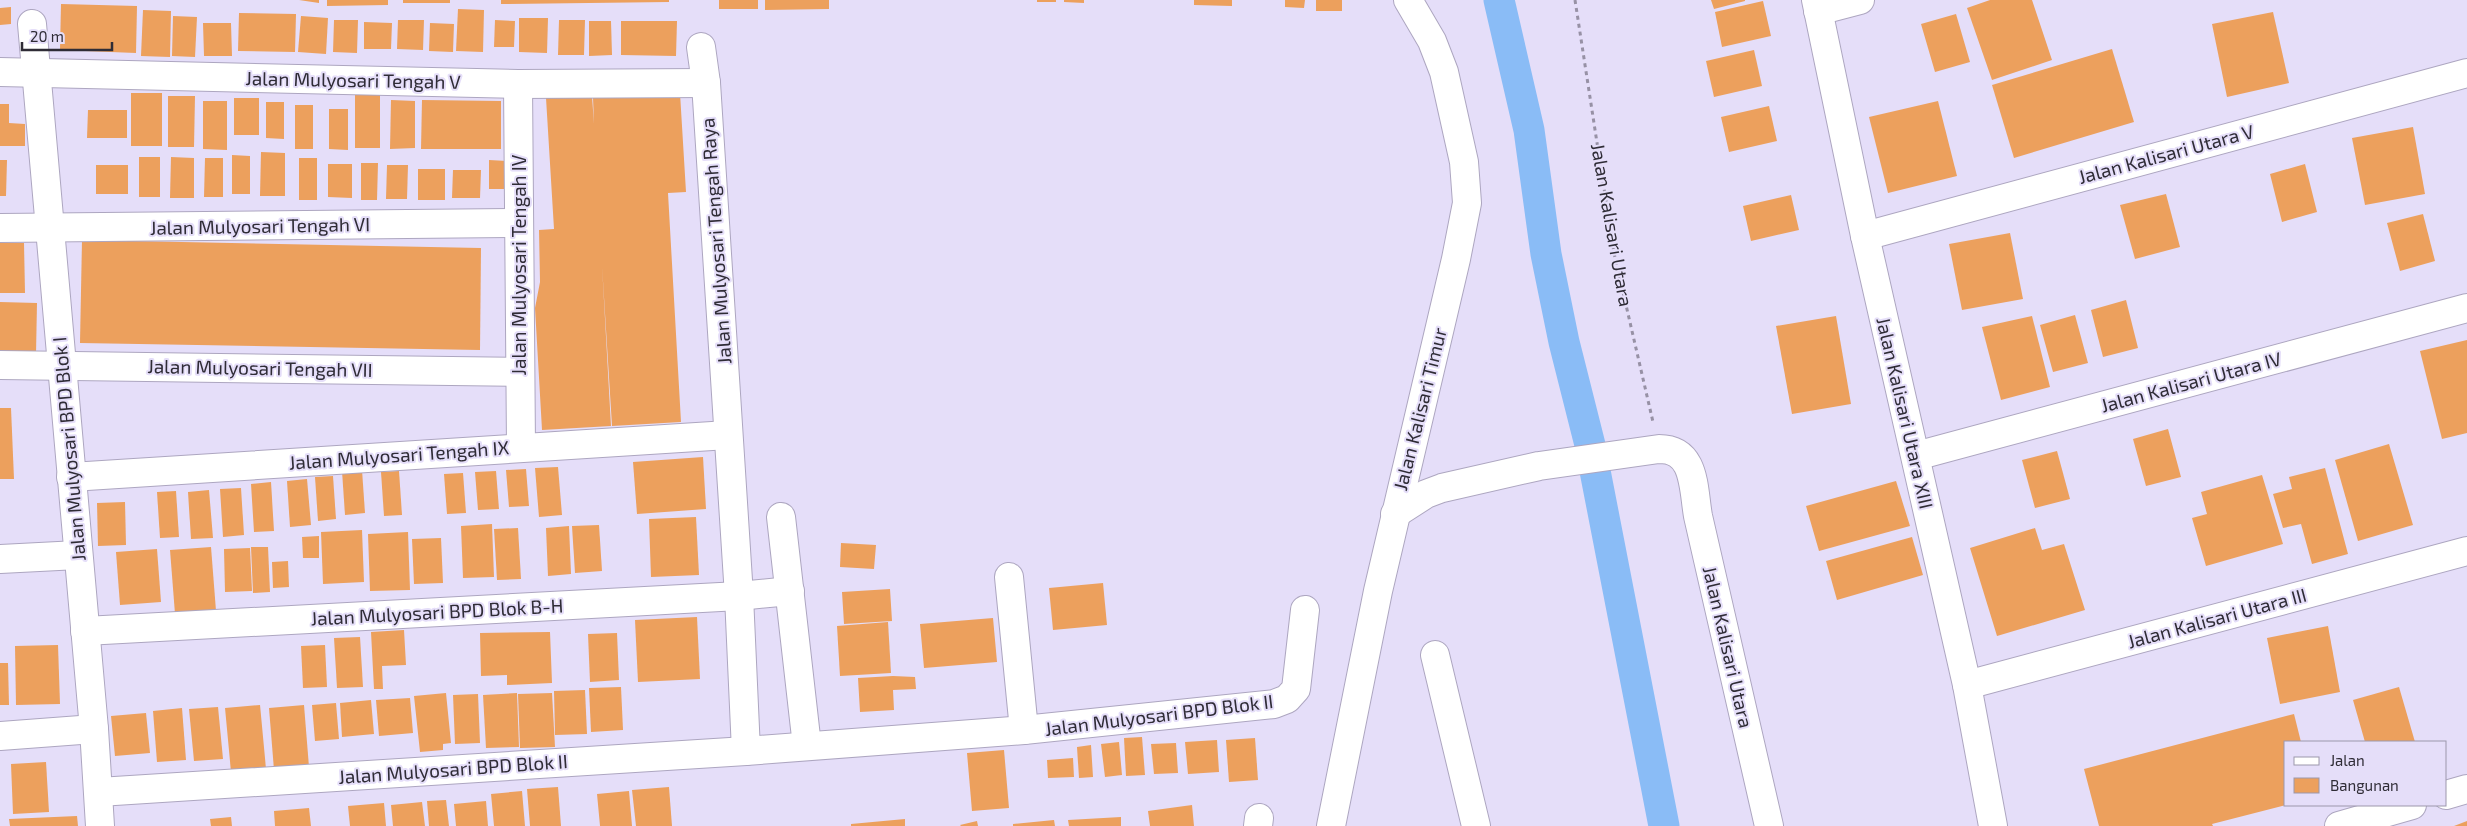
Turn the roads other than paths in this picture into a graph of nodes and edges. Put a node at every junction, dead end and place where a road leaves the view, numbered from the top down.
1 (1408, 0) edge
2 (1860, 0) edge
3 (1817, 6) edge
4 (32, 24) dead end
5 (702, 46) dead end
6 (0, 72) edge
7 (36, 72) junction
8 (2467, 72) edge
9 (706, 83) junction
10 (518, 84) junction
11 (519, 223) junction
12 (0, 228) edge
13 (50, 229) junction
14 (1865, 236) junction
15 (2467, 308) edge
16 (0, 365) edge
17 (61, 365) junction
18 (520, 372) junction
19 (728, 435) junction
20 (521, 447) junction
21 (1916, 456) junction
22 (71, 477) junction
23 (1395, 514) junction
24 (781, 517) dead end
25 (2467, 551) edge
26 (78, 555) junction
27 (0, 559) edge
28 (1009, 577) dead end
29 (790, 591) junction
30 (739, 596) junction
31 (1305, 610) dead end
32 (84, 631) junction
33 (1435, 655) dead end
34 (1967, 685) junction
35 (94, 728) junction
36 (1024, 730) junction
37 (0, 736) edge
38 (806, 746) junction
39 (746, 751) junction
40 (2467, 789) edge
41 (99, 792) junction
42 (2447, 795) edge
43 (2409, 806) edge
44 (100, 826) edge
45 (1331, 826) edge
46 (1476, 826) edge
47 (1769, 826) edge
48 (1993, 826) edge
49 (2339, 826) edge

1 - 23 street, Jalan Kalisari Timur
2 - 3 street
3 - 14 street, Jalan Kalisari Utara XIII
4 - 7 street, Jalan Mulyosari BPD Blok I
5 - 9 street, Jalan Mulyosari Tengah Raya
6 - 7 street, Jalan Mulyosari Tengah V
7 - 10 street, Jalan Mulyosari Tengah V
7 - 13 street, Jalan Mulyosari BPD Blok I
8 - 14 street, Jalan Kalisari Utara V
9 - 10 street, Jalan Mulyosari Tengah V
9 - 19 street, Jalan Mulyosari Tengah Raya
10 - 11 street, Jalan Mulyosari Tengah IV
11 - 13 street, Jalan Mulyosari Tengah VI
11 - 18 street, Jalan Mulyosari Tengah IV
12 - 13 street, Jalan Mulyosari Tengah VI
13 - 17 street, Jalan Mulyosari BPD Blok I
14 - 21 street, Jalan Kalisari Utara XIII
15 - 21 street, Jalan Kalisari Utara IV
16 - 17 street, Jalan Mulyosari Tengah VII
17 - 18 street, Jalan Mulyosari Tengah VII
17 - 22 street, Jalan Mulyosari BPD Blok I
18 - 20 street, Jalan Mulyosari Tengah IV
19 - 20 street, Jalan Mulyosari Tengah IX
19 - 30 street, Jalan Mulyosari Tengah Raya
20 - 22 street, Jalan Mulyosari Tengah IX
21 - 34 street, Jalan Kalisari Utara XIII
22 - 26 street, Jalan Mulyosari BPD Blok I
23 - 45 street, Jalan Kalisari Timur
23 - 47 street, Jalan Kalisari Utara
24 - 29 street
25 - 34 street, Jalan Kalisari Utara III
26 - 27 street
26 - 32 street, Jalan Mulyosari BPD Blok I
28 - 36 street, Jalan Mulyosari BPD Blok II
29 - 30 street, Jalan Mulyosari BPD Blok B-H
29 - 38 street
30 - 32 street, Jalan Mulyosari BPD Blok B-H
30 - 39 street, Jalan Mulyosari Tengah Raya
31 - 36 street, Jalan Mulyosari BPD Blok II
32 - 35 street, Jalan Mulyosari BPD Blok I
33 - 46 street
34 - 48 street, Jalan Kalisari Utara XIII
35 - 37 street
35 - 41 street, Jalan Mulyosari BPD Blok I
36 - 38 street, Jalan Mulyosari BPD Blok II
38 - 39 street, Jalan Mulyosari BPD Blok II
39 - 41 street, Jalan Mulyosari BPD Blok II
40 - 42 street
41 - 44 street, Jalan Mulyosari BPD Blok I
43 - 49 street

